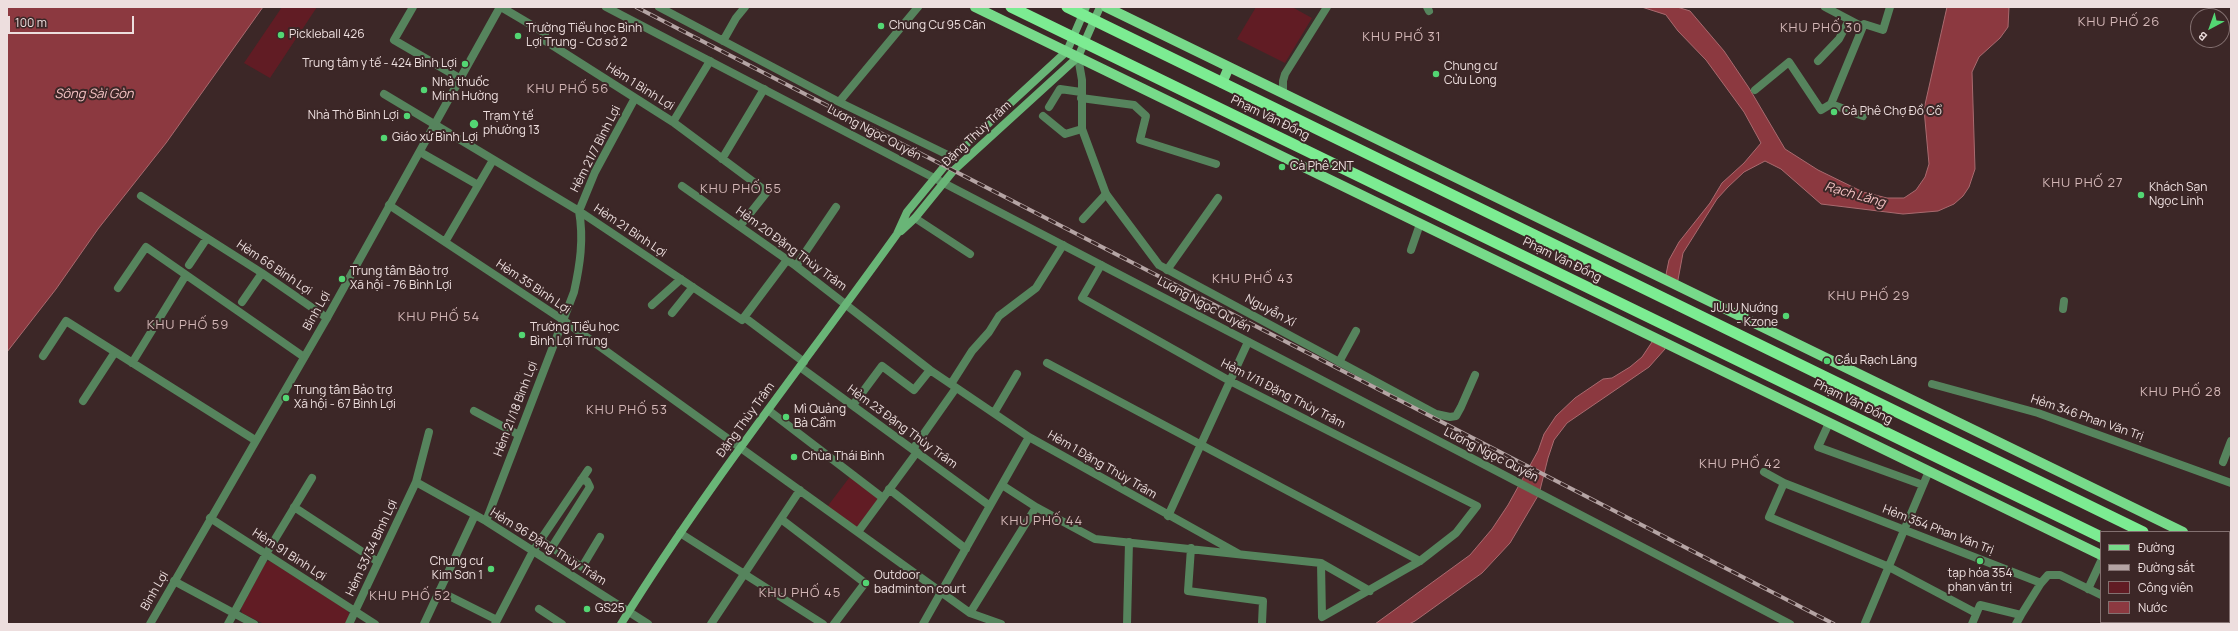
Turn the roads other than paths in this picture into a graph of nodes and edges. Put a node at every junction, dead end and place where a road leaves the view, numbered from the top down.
1 (413, 7) edge
2 (501, 7) edge
3 (606, 7) edge
4 (659, 7) edge
5 (918, 7) edge
6 (975, 7) edge
7 (1011, 7) edge
8 (1067, 7) edge
9 (1100, 7) edge
10 (1106, 7) edge
11 (1327, 7) edge
12 (1824, 7) edge
13 (1890, 7) edge
14 (743, 8) edge
15 (1085, 11) edge
16 (1094, 20) junction
17 (1850, 20) junction
18 (1863, 27) junction
19 (1073, 37) junction
20 (722, 41) junction
21 (1085, 42) junction
22 (1067, 51) junction
23 (1078, 57) junction
24 (710, 61) junction
25 (1818, 62) dead end
26 (1230, 67) junction
27 (461, 79) junction
28 (1222, 82) junction
29 (764, 89) junction
30 (1755, 90) dead end
31 (1283, 93) junction
32 (384, 94) dead end
33 (1081, 95) junction
34 (635, 98) junction
35 (839, 102) junction
36 (1831, 104) junction
37 (1049, 107) dead end
38 (1043, 116) dead end
39 (1863, 116) dead end
40 (673, 122) junction
41 (435, 125) junction
42 (1082, 129) junction
43 (420, 152) junction
44 (952, 158) junction
45 (722, 159) junction
46 (493, 160) junction
47 (1216, 164) dead end
48 (935, 179) junction
49 (944, 183) junction
50 (478, 185) junction
51 (682, 186) dead end
52 (1106, 194) junction
53 (141, 196) dead end
54 (1218, 198) dead end
55 (389, 205) junction
56 (836, 207) dead end
57 (579, 211) junction
58 (915, 218) junction
59 (1083, 219) dead end
60 (1420, 224) junction
61 (740, 226) junction
62 (897, 234) junction
63 (207, 238) junction
64 (446, 242) junction
65 (1063, 245) junction
66 (1412, 250) dead end
67 (970, 254) dead end
68 (787, 260) junction
69 (189, 265) dead end
70 (1101, 265) junction
71 (796, 266) junction
72 (1167, 270) junction
73 (262, 273) junction
74 (186, 275) junction
75 (681, 279) junction
76 (693, 287) junction
77 (118, 288) dead end
78 (242, 302) dead end
79 (847, 304) junction
80 (652, 305) dead end
81 (672, 313) dead end
82 (744, 316) junction
83 (326, 318) junction
84 (563, 320) junction
85 (1356, 331) dead end
86 (1248, 342) junction
87 (115, 352) junction
88 (43, 356) dead end
89 (304, 357) junction
90 (1338, 362) junction
91 (132, 363) junction
92 (1047, 363) dead end
93 (802, 364) junction
94 (930, 370) junction
95 (1017, 374) dead end
96 (1475, 376) dead end
97 (1230, 381) junction
98 (1932, 384) dead end
99 (954, 386) junction
100 (84, 401) dead end
101 (853, 405) junction
102 (1838, 409) junction
103 (768, 410) junction
104 (474, 412) dead end
105 (994, 413) junction
106 (1830, 423) junction
107 (429, 432) dead end
108 (519, 435) junction
109 (1029, 437) junction
110 (255, 440) junction
111 (2231, 441) edge
112 (1201, 445) junction
113 (740, 447) junction
114 (915, 451) junction
115 (2223, 462) dead end
116 (588, 470) dead end
117 (1929, 471) junction
118 (1764, 472) dead end
119 (312, 478) dead end
120 (581, 480) junction
121 (416, 482) junction
122 (1784, 482) junction
123 (2231, 482) edge
124 (1002, 485) junction
125 (1923, 485) junction
126 (889, 489) junction
127 (800, 490) junction
128 (883, 498) junction
129 (990, 506) junction
130 (294, 507) junction
131 (1036, 507) junction
132 (475, 515) junction
133 (1168, 516) junction
134 (210, 518) junction
135 (781, 519) junction
136 (486, 521) junction
137 (1904, 530) junction
138 (2141, 531) edge
139 (2182, 531) edge
140 (858, 532) junction
141 (680, 533) junction
142 (600, 537) dead end
143 (2100, 537) edge
144 (540, 540) junction
145 (1129, 542) junction
146 (552, 547) junction
147 (1191, 548) junction
148 (966, 549) junction
149 (533, 551) junction
150 (266, 554) junction
151 (1238, 554) junction
152 (2100, 555) edge
153 (1420, 561) junction
154 (378, 562) junction
155 (1321, 563) junction
156 (2100, 563) edge
157 (1889, 567) junction
158 (745, 574) junction
159 (174, 581) junction
160 (2041, 583) junction
161 (2088, 589) junction
162 (439, 591) junction
163 (942, 591) junction
164 (1370, 591) junction
165 (2100, 595) edge
166 (538, 609) dead end
167 (355, 612) junction
168 (628, 612) junction
169 (970, 613) junction
170 (1976, 613) junction
171 (234, 614) junction
172 (2021, 615) junction
173 (496, 622) edge
174 (1262, 623) edge
175 (1865, 623) dead end
176 (150, 624) edge
177 (228, 624) edge
178 (254, 624) edge
179 (349, 624) edge
180 (375, 624) edge
181 (424, 624) edge
182 (562, 624) edge
183 (621, 624) edge
184 (648, 624) edge
185 (711, 624) edge
186 (822, 624) edge
187 (834, 624) edge
188 (923, 624) edge
189 (1001, 624) edge
190 (1127, 624) edge
191 (1790, 624) edge
192 (1972, 624) edge
193 (2016, 624) edge

1 - 27 street
2 - 27 street, Bình Lợi
2 - 34 street, Hẻm 1 Bình Lợi
3 - 24 street, Lương Ngọc Quyến
4 - 20 street
5 - 35 street
6 - 22 main road
7 - 19 highway, Phạm Văn Đồng
8 - 15 highway, Phạm Văn Đồng
9 - 16 main road, Nguyễn Xí
10 - 26 main road
11 - 31 street
12 - 17 street
13 - 18 street
14 - 20 street
15 - 16 highway, Phạm Văn Đồng
15 - 19 main road
16 - 21 main road, Nguyễn Xí
16 - 28 highway, Phạm Văn Đồng
17 - 18 street
17 - 25 street
18 - 36 street
19 - 21 highway, Phạm Văn Đồng
19 - 22 main road
20 - 35 street
21 - 23 main road, Nguyễn Xí
21 - 102 highway, Phạm Văn Đồng
22 - 23 main road
22 - 44 main road, Đặng Thùy Trâm
23 - 33 street, Nguyễn Xí
23 - 49 main road, Đặng Thùy Trâm
23 - 60 main road
24 - 29 street, Lương Ngọc Quyến
24 - 40 street
26 - 28 main road
26 - 31 main road
27 - 41 street, Bình Lợi
28 - 138 highway, Phạm Văn Đồng
29 - 45 street
29 - 48 street, Lương Ngọc Quyến
30 - 36 street
31 - 139 main road
32 - 41 street, Hẻm 21 Bình Lợi
33 - 37 street
33 - 42 street, Nguyễn Xí
33 - 47 street
34 - 40 street, Hẻm 1 Bình Lợi
34 - 57 street, Hẻm 21/7 Bình Lợi
35 - 44 street
36 - 39 street
38 - 42 street
40 - 45 street, Hẻm 1 Bình Lợi
41 - 43 street, Bình Lợi
41 - 46 street, Hẻm 21 Bình Lợi
42 - 52 street, Nguyễn Xí
43 - 50 street
43 - 55 street, Bình Lợi
44 - 48 main road, Đặng Thùy Trâm
45 - 61 street, Hẻm 1 Bình Lợi
46 - 50 street
46 - 57 street, Hẻm 21 Bình Lợi
48 - 49 street, Lương Ngọc Quyến
48 - 62 main road, Đặng Thùy Trâm
49 - 58 main road, Đặng Thùy Trâm
49 - 65 street, Lương Ngọc Quyến
50 - 64 street
51 - 61 street, Hẻm 20 Đặng Thùy Trâm
52 - 59 street
52 - 72 street, Nguyễn Xí
53 - 63 street, Hẻm 66 Bình Lợi
54 - 72 street
55 - 64 street, Hẻm 35 Bình Lợi
55 - 83 street, Bình Lợi
56 - 71 street
57 - 75 street, Hẻm 21 Bình Lợi
57 - 84 street, Hẻm 21/18 Bình Lợi
58 - 62 main road, Đặng Thùy Trâm
58 - 67 street
60 - 66 street
60 - 106 main road
61 - 68 street, Hẻm 20 Đặng Thùy Trâm
62 - 79 main road, Đặng Thùy Trâm
63 - 69 street
63 - 73 street, Hẻm 66 Bình Lợi
64 - 84 street, Hẻm 35 Bình Lợi
65 - 70 street, Lương Ngọc Quyến
65 - 99 street
68 - 71 street, Hẻm 20 Đặng Thùy Trâm
68 - 82 street
70 - 86 street, Lương Ngọc Quyến
70 - 97 street, Hẻm 1/11 Đặng Thùy Trâm
71 - 79 street, Hẻm 20 Đặng Thùy Trâm
72 - 90 street, Nguyễn Xí
73 - 78 street
73 - 83 street, Hẻm 66 Bình Lợi
74 - 77 street
74 - 89 street
74 - 91 street
75 - 76 street, Hẻm 21 Bình Lợi
75 - 80 street
76 - 81 street
76 - 82 street, Hẻm 21 Bình Lợi
79 - 93 main road, Đặng Thùy Trâm
79 - 94 street, Hẻm 1 Đặng Thùy Trâm
82 - 93 street, Hẻm 21 Bình Lợi
83 - 89 street, Bình Lợi
84 - 108 street, Hẻm 21/18 Bình Lợi
84 - 113 street, Hẻm 35 Bình Lợi
85 - 90 street
86 - 97 street
86 - 191 street, Lương Ngọc Quyến
87 - 88 street
87 - 91 street
87 - 100 street
89 - 110 street, Bình Lợi
90 - 96 street, Nguyễn Xí
91 - 110 street
92 - 112 street
93 - 101 street, Hẻm 23 Đặng Thùy Trâm
93 - 103 main road, Đặng Thùy Trâm
94 - 99 street, Hẻm 1 Đặng Thùy Trâm
94 - 101 street
95 - 105 street
97 - 112 street
97 - 153 street, Hẻm 1/11 Đặng Thùy Trâm
98 - 123 street, Hẻm 346 Phan Văn Trị
99 - 105 street, Hẻm 1 Đặng Thùy Trâm
99 - 114 street
101 - 114 street, Hẻm 23 Đặng Thùy Trâm
102 - 106 main road
102 - 143 highway, Phạm Văn Đồng
103 - 113 main road, Đặng Thùy Trâm
103 - 128 street
104 - 108 street
105 - 109 street, Hẻm 1 Đặng Thùy Trâm
106 - 117 main road
106 - 125 street
107 - 121 street, Hẻm 53/34 Bình Lợi
108 - 136 street, Hẻm 21/18 Bình Lợi
109 - 124 street
109 - 133 street, Hẻm 1 Đặng Thùy Trâm
110 - 134 street, Bình Lợi
111 - 115 street
112 - 133 street
112 - 153 street
113 - 127 street, Hẻm 35 Bình Lợi
113 - 141 main road, Đặng Thùy Trâm
114 - 126 street
114 - 129 street, Hẻm 23 Đặng Thùy Trâm
116 - 120 street
117 - 125 street
117 - 152 main road
118 - 122 street, Hẻm 354 Phan Văn Trị
119 - 130 street
120 - 144 street
120 - 146 street
121 - 132 street
121 - 154 street, Hẻm 53/34 Bình Lợi
122 - 137 street, Hẻm 354 Phan Văn Trị
122 - 157 street
124 - 129 street
124 - 131 street
125 - 137 street
126 - 128 street
126 - 148 street
127 - 135 street
127 - 140 street, Hẻm 35 Bình Lợi
128 - 140 street
129 - 148 street
130 - 150 street
130 - 154 street
131 - 145 street
131 - 169 street
132 - 136 street, Hẻm 96 Đặng Thùy Trâm
132 - 162 street, Hẻm 96 Đặng Thùy Trâm
133 - 151 street, Hẻm 1 Đặng Thùy Trâm
134 - 150 street, Hẻm 91 Bình Lợi
134 - 159 street, Bình Lợi
135 - 158 street
135 - 187 street
136 - 149 street, Hẻm 96 Đặng Thùy Trâm
137 - 157 street
137 - 160 street, Hẻm 354 Phan Văn Trị
140 - 163 street, Hẻm 35 Bình Lợi
141 - 158 street
141 - 168 main road, Đặng Thùy Trâm
142 - 146 street
144 - 146 street
144 - 149 street
145 - 147 street
145 - 190 street
147 - 151 street
147 - 174 street
148 - 163 street
149 - 168 street, Hẻm 96 Đặng Thùy Trâm
149 - 173 street
150 - 167 street, Hẻm 91 Bình Lợi
150 - 171 street
151 - 155 street, Hẻm 1 Đặng Thùy Trâm
153 - 164 street
154 - 167 street, Hẻm 53/34 Bình Lợi
155 - 164 street, Hẻm 1 Đặng Thùy Trâm
155 - 164 street
156 - 161 street
157 - 170 street
157 - 175 street
158 - 185 street
158 - 186 street
159 - 171 street
159 - 176 street, Bình Lợi
160 - 161 street
160 - 172 street
161 - 165 street
162 - 173 street
162 - 181 street, Hẻm 96 Đặng Thùy Trâm
163 - 169 street, Hẻm 35 Bình Lợi
163 - 188 street
166 - 182 street
167 - 179 street, Hẻm 53/34 Bình Lợi
167 - 180 street, Hẻm 91 Bình Lợi
168 - 183 main road, Đặng Thùy Trâm
168 - 184 street, Hẻm 96 Đặng Thùy Trâm
169 - 189 street, Hẻm 35 Bình Lợi
170 - 172 street
170 - 192 street
171 - 177 street
171 - 178 street
172 - 193 street

